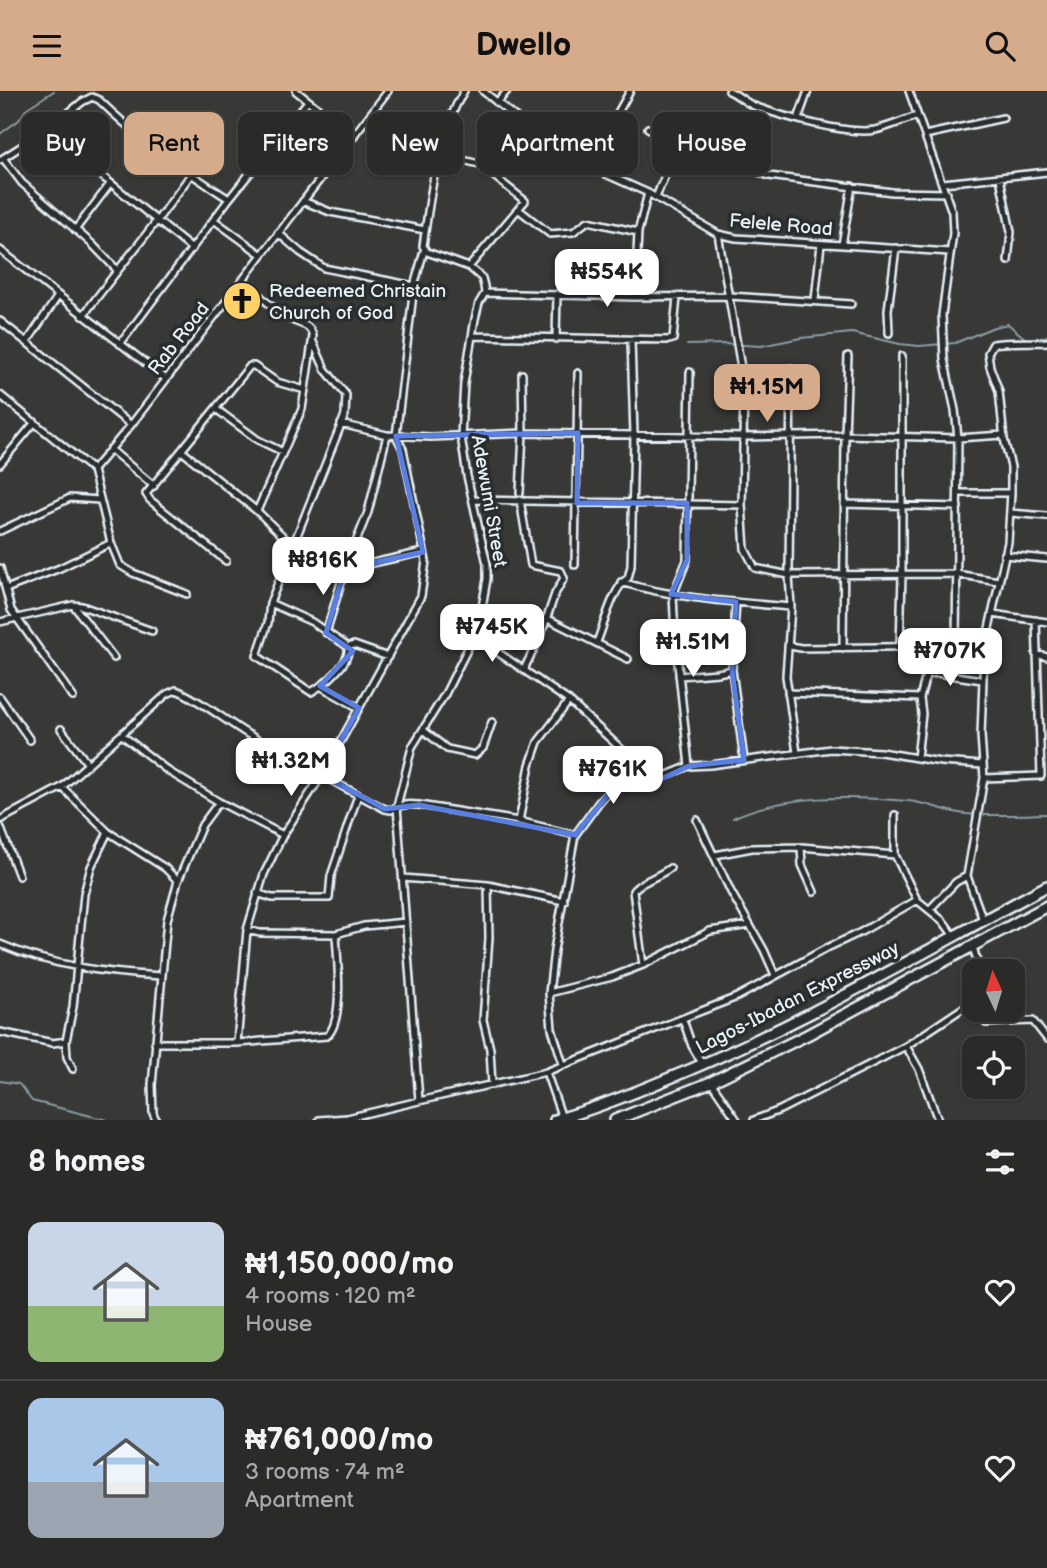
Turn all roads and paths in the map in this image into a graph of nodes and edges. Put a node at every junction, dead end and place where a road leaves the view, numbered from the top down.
1 (296, 91) edge
2 (388, 91) edge
3 (464, 91) edge
4 (484, 91) edge
5 (507, 91) edge
6 (629, 91) edge
7 (729, 91) edge
8 (807, 91) edge
9 (909, 91) edge
10 (741, 93) edge
11 (308, 101) junction
12 (497, 103) junction
13 (70, 112) edge
14 (453, 112) edge
15 (508, 112) edge
16 (618, 112) edge
17 (917, 116) junction
18 (1003, 118) dead end
19 (798, 120) junction
20 (124, 122) edge
21 (648, 128) dead end
22 (652, 130) edge
23 (925, 135) junction
24 (354, 137) junction
25 (21, 146) edge
26 (1, 159) edge
27 (463, 160) edge
28 (1047, 172) edge
29 (99, 175) edge
30 (190, 175) edge
31 (193, 175) edge
32 (435, 175) edge
33 (609, 175) edge
34 (666, 175) edge
35 (766, 175) edge
36 (1000, 178) junction
37 (943, 183) junction
38 (110, 184) junction
39 (852, 186) junction
40 (947, 193) junction
41 (648, 194) junction
42 (656, 198) junction
43 (229, 199) junction
44 (303, 201) junction
45 (518, 209) junction
46 (214, 220) junction
47 (158, 221) junction
48 (75, 230) junction
49 (425, 230) junction
50 (638, 232) junction
51 (278, 233) junction
52 (718, 234) junction
53 (821, 244) junction
54 (842, 245) junction
55 (896, 248) junction
56 (192, 249) junction
57 (0, 250) edge
58 (424, 251) junction
59 (950, 252) junction
60 (262, 255) junction
61 (1008, 261) dead end
62 (469, 267) junction
63 (117, 270) junction
64 (243, 280) junction
65 (414, 286) junction
66 (485, 293) junction
67 (557, 294) junction
68 (58, 296) junction
69 (730, 296) junction
70 (635, 297) junction
71 (677, 297) junction
72 (815, 300) junction
73 (851, 304) dead end
74 (83, 316) junction
75 (0, 321) edge
76 (888, 333) dead end
77 (473, 336) junction
78 (556, 339) junction
79 (631, 340) junction
80 (27, 342) junction
81 (313, 342) junction
82 (1047, 342) edge
83 (120, 344) junction
84 (848, 356) dead end
85 (902, 356) dead end
86 (792, 368) dead end
87 (690, 372) dead end
88 (578, 373) dead end
89 (522, 374) dead end
90 (166, 379) junction
91 (305, 390) junction
92 (0, 395) edge
93 (216, 409) junction
94 (35, 422) junction
95 (341, 424) junction
96 (131, 425) junction
97 (523, 433) junction
98 (578, 433) junction
99 (387, 435) junction
100 (634, 435) junction
101 (1003, 435) junction
102 (396, 436) junction
103 (461, 436) junction
104 (691, 436) junction
105 (845, 436) junction
106 (901, 436) junction
107 (744, 437) junction
108 (790, 437) junction
109 (958, 438) junction
110 (110, 449) junction
111 (183, 452) junction
112 (283, 452) junction
113 (0, 464) edge
114 (93, 470) junction
115 (154, 486) junction
116 (958, 492) junction
117 (520, 493) dead end
118 (1011, 493) junction
119 (99, 500) junction
120 (473, 500) junction
121 (520, 500) junction
122 (577, 503) junction
123 (687, 503) junction
124 (632, 504) junction
125 (844, 504) junction
126 (742, 505) junction
127 (901, 506) junction
128 (958, 507) junction
129 (257, 511) junction
130 (1010, 513) junction
131 (1047, 516) edge
132 (0, 531) edge
133 (111, 543) junction
134 (292, 545) junction
135 (423, 552) junction
136 (1004, 555) junction
137 (1047, 559) edge
138 (226, 561) dead end
139 (575, 565) dead end
140 (0, 568) edge
141 (345, 569) junction
142 (956, 574) junction
143 (789, 575) junction
144 (845, 575) junction
145 (902, 575) junction
146 (998, 581) junction
147 (621, 582) junction
148 (6, 589) junction
149 (187, 594) dead end
150 (673, 594) junction
151 (736, 602) junction
152 (271, 603) junction
153 (73, 605) junction
154 (791, 607) junction
155 (992, 614) junction
156 (15, 617) junction
157 (546, 618) junction
158 (1036, 620) junction
159 (0, 622) edge
160 (1047, 622) edge
161 (152, 631) dead end
162 (326, 632) junction
163 (474, 636) junction
164 (597, 642) junction
165 (790, 646) junction
166 (900, 646) junction
167 (956, 646) junction
168 (348, 647) junction
169 (843, 648) junction
170 (984, 651) junction
171 (1036, 654) junction
172 (388, 657) junction
173 (1047, 657) edge
174 (114, 658) dead end
175 (628, 659) dead end
176 (732, 670) junction
177 (525, 671) junction
178 (679, 676) junction
179 (982, 680) junction
180 (320, 686) junction
181 (788, 693) junction
182 (0, 697) edge
183 (73, 697) dead end
184 (920, 698) junction
185 (569, 701) junction
186 (359, 708) junction
187 (1039, 708) junction
188 (1047, 709) edge
189 (492, 722) dead end
190 (61, 729) dead end
191 (424, 730) junction
192 (122, 735) junction
193 (30, 740) dead end
194 (797, 753) junction
195 (917, 758) junction
196 (744, 760) junction
197 (635, 762) junction
198 (88, 763) junction
199 (688, 765) junction
200 (983, 765) junction
201 (322, 775) junction
202 (984, 778) junction
203 (62, 787) junction
204 (358, 795) junction
205 (219, 802) junction
206 (397, 806) junction
207 (895, 815) dead end
208 (0, 820) edge
209 (697, 820) dead end
210 (519, 821) junction
211 (0, 826) edge
212 (108, 832) junction
213 (283, 835) junction
214 (575, 835) junction
215 (801, 847) junction
216 (715, 855) junction
217 (895, 855) junction
218 (670, 868) dead end
219 (19, 876) dead end
220 (967, 876) junction
221 (403, 879) junction
222 (178, 881) junction
223 (488, 885) junction
224 (1047, 886) edge
225 (814, 892) dead end
226 (257, 893) junction
227 (917, 899) junction
228 (564, 901) junction
229 (1047, 906) edge
230 (930, 909) junction
231 (983, 920) junction
232 (406, 922) junction
233 (750, 925) junction
234 (247, 930) junction
235 (336, 934) junction
236 (954, 936) junction
237 (0, 944) edge
238 (972, 947) junction
239 (976, 959) edge
240 (643, 965) junction
241 (77, 967) junction
242 (775, 975) junction
243 (162, 976) junction
244 (549, 993) junction
245 (962, 1009) edge
246 (683, 1020) junction
247 (1026, 1021) edge
248 (985, 1022) edge
249 (1017, 1022) edge
250 (0, 1032) edge
251 (1047, 1039) edge
252 (66, 1041) junction
253 (155, 1043) junction
254 (237, 1043) junction
255 (906, 1046) junction
256 (563, 1064) junction
257 (703, 1065) junction
258 (73, 1069) dead end
259 (546, 1072) junction
260 (711, 1082) junction
261 (492, 1085) junction
262 (419, 1101) junction
263 (559, 1119) edge
264 (156, 1120) edge
265 (320, 1120) edge
266 (615, 1120) edge
267 (737, 1120) edge
268 (754, 1120) edge
269 (938, 1120) edge

1 - 11 street
2 - 24 street, Rab Road
3 - 14 street
4 - 12 street, Felele Road
5 - 12 street
6 - 16 street
7 - 10 street
8 - 19 street
9 - 17 street
10 - 19 street
11 - 24 street
11 - 43 street
12 - 15 street, Felele Road
13 - 20 street
17 - 19 street
17 - 23 street
18 - 23 street
21 - 22 street
23 - 37 street
24 - 44 street, Rab Road
25 - 26 street
26 - 48 street
27 - 45 street
28 - 36 street
29 - 38 street
30 - 47 street
31 - 43 street
32 - 49 street
33 - 41 street, Felele Road
34 - 42 street
35 - 39 street
36 - 37 street
36 - 61 street
37 - 40 street
38 - 47 street
38 - 48 street
39 - 40 street
39 - 54 street
40 - 59 street
41 - 42 street, Felele Road
41 - 50 street
42 - 52 street, Felele Road
43 - 46 street
44 - 49 street
44 - 51 street, Rab Road
45 - 50 street
45 - 62 street
46 - 56 street
46 - 60 street
47 - 56 street
47 - 63 street
48 - 63 street
49 - 58 street
50 - 70 street
51 - 60 street, Rab Road
51 - 65 street
52 - 53 street, Felele Road
52 - 69 street
53 - 54 street, Felele Road
53 - 72 street
54 - 55 street, Felele Road
55 - 59 street, Felele Road
55 - 76 street
56 - 83 street
57 - 68 street
58 - 62 street
58 - 65 street
59 - 109 street
60 - 64 street, Rab Road
62 - 66 street
63 - 74 street
64 - 81 street
64 - 90 street, Rab Road
65 - 102 street
66 - 67 street
66 - 77 street, Adewumi Street
67 - 70 street
67 - 78 street
68 - 74 street
68 - 80 street
69 - 71 street
69 - 72 street
69 - 107 street
70 - 71 street
71 - 79 street
72 - 73 street
74 - 83 street
75 - 80 street
77 - 78 street
77 - 103 street, Adewumi Street
78 - 79 street
79 - 100 street
80 - 96 street
81 - 91 street
81 - 95 street
82 - 101 street
83 - 90 street
84 - 105 street
85 - 106 street
86 - 108 street
87 - 104 street
88 - 98 street
89 - 97 street
90 - 96 street, Rab Road
91 - 93 street
91 - 112 street
92 - 94 street
93 - 111 street
93 - 112 street
94 - 113 street
94 - 114 street
95 - 99 street
95 - 134 street
96 - 110 street, Rab Road
97 - 98 street
97 - 103 street
97 - 117 street
98 - 100 street
98 - 122 street
99 - 102 street
99 - 141 street
100 - 104 street
100 - 124 street
101 - 109 street
101 - 118 street
102 - 103 street
102 - 135 street
103 - 120 street, Adewumi Street
104 - 107 street
104 - 123 street
105 - 106 street
105 - 108 street
105 - 125 street
106 - 109 street
106 - 127 street
107 - 108 street
107 - 126 street
108 - 143 street
109 - 116 street
110 - 114 street, Rab Road
110 - 115 street
111 - 115 street
111 - 129 street
112 - 129 street
114 - 119 street
115 - 138 street
116 - 118 street
116 - 128 street
118 - 130 street
119 - 132 street
119 - 133 street
120 - 121 street
120 - 163 street, Adewumi Street
121 - 122 street
121 - 157 street
122 - 124 street
122 - 139 street
123 - 124 street
123 - 126 street
123 - 150 street
124 - 147 street
125 - 127 street
125 - 144 street
126 - 143 street
127 - 128 street
127 - 145 street
128 - 142 street
129 - 134 street
130 - 131 street
130 - 136 street
133 - 148 street
133 - 149 street
134 - 152 street
135 - 141 street
135 - 172 street
136 - 137 street
136 - 146 street
140 - 148 street
141 - 162 street
142 - 145 street
142 - 146 street
142 - 167 street
143 - 144 street
143 - 154 street
144 - 145 street
144 - 169 street
145 - 166 street
146 - 155 street
147 - 150 street
147 - 164 street
148 - 156 street
150 - 151 street
150 - 178 street
151 - 154 street
151 - 176 street
152 - 162 street
152 - 180 street
153 - 156 street
153 - 161 street
153 - 174 street
154 - 165 street
155 - 158 street
155 - 170 street
156 - 159 street
156 - 183 street
157 - 164 street
157 - 177 street
158 - 160 street
158 - 171 street
162 - 168 street
163 - 177 street
163 - 191 street, Adewumi Street
164 - 175 street
165 - 169 street
165 - 181 street
166 - 167 street
166 - 169 street
167 - 170 street
168 - 172 street
168 - 180 street
170 - 179 street
171 - 173 street
171 - 187 street
172 - 186 street
176 - 178 street
176 - 196 street
177 - 185 street
178 - 199 street
179 - 184 street
179 - 200 street
180 - 186 street
181 - 184 street
181 - 194 street
182 - 193 street
184 - 195 street
185 - 197 street
185 - 210 street
186 - 201 street
187 - 188 street
187 - 202 street
189 - 191 street
190 - 198 street
191 - 206 street, Adewumi Street
192 - 198 street
192 - 201 street
192 - 205 street
194 - 195 street
194 - 196 street
195 - 200 street
196 - 199 street
197 - 199 street
197 - 214 street
198 - 203 street
200 - 202 street
201 - 204 street
201 - 213 street
202 - 220 street
203 - 208 street
203 - 212 street
204 - 206 street
204 - 226 street
205 - 213 street
205 - 222 street
206 - 210 street
206 - 221 street, Adewumi Street
207 - 217 street
209 - 216 street
210 - 214 street
211 - 219 street
212 - 222 street
212 - 241 street
213 - 226 street
214 - 228 street
215 - 216 street
215 - 217 street
215 - 225 street
216 - 233 street
217 - 227 street
218 - 240 street
220 - 230 street
220 - 231 street
221 - 223 street
221 - 232 street, Adewumi Street
222 - 243 street
223 - 228 street
223 - 261 street
224 - 231 highway, Lagos-Ibadan Expressway
226 - 234 street
227 - 230 street
227 - 242 street
228 - 244 street
229 - 238 highway, Lagos-Ibadan Expressway
230 - 236 street
231 - 236 highway, Lagos-Ibadan Expressway
232 - 235 street
232 - 262 street, Adewumi Street
233 - 240 street
233 - 242 street
234 - 235 street
234 - 254 street
235 - 254 street
236 - 257 highway, Lagos-Ibadan Expressway
237 - 241 street
238 - 239 street
238 - 260 highway, Lagos-Ibadan Expressway
240 - 244 street
241 - 243 street
241 - 252 street
242 - 246 street
243 - 253 street
244 - 256 street
245 - 255 street
246 - 256 street
246 - 257 street
247 - 251 street
248 - 249 street
250 - 252 street
252 - 258 street
253 - 254 street
253 - 264 street
255 - 268 street
255 - 269 street
256 - 259 street
257 - 263 highway, Lagos-Ibadan Expressway
259 - 261 street
259 - 263 street
260 - 266 highway, Lagos-Ibadan Expressway
260 - 267 street
261 - 262 street
262 - 265 street

